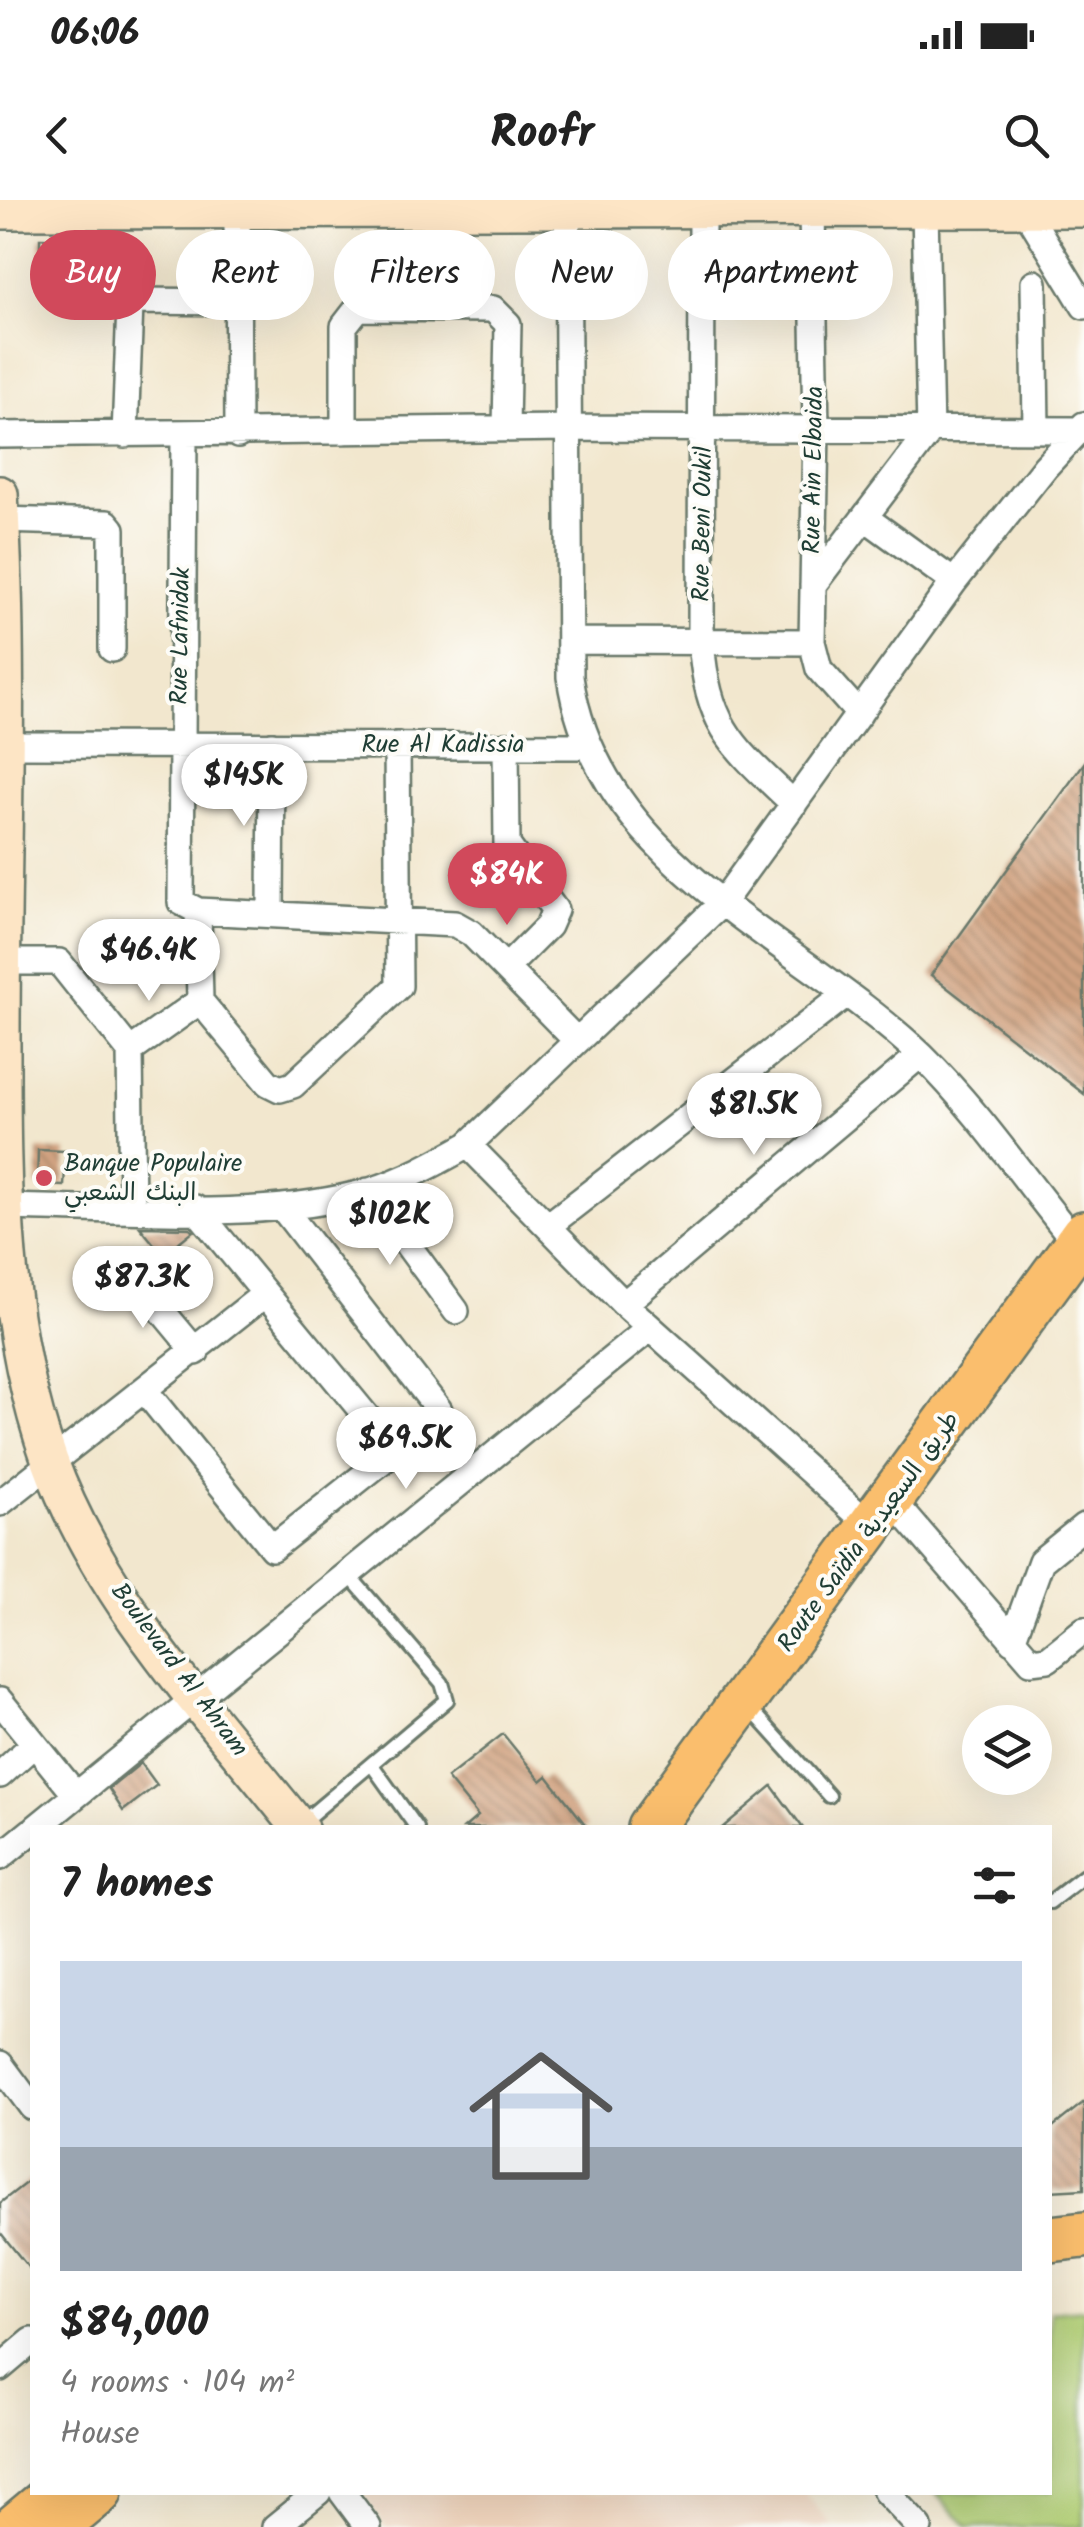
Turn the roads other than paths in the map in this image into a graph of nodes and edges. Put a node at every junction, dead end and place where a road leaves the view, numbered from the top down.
1 (568, 206) edge
2 (1024, 209) junction
3 (1084, 209) edge
4 (812, 210) junction
5 (925, 210) junction
6 (0, 211) edge
7 (236, 211) junction
8 (702, 211) junction
9 (236, 230) edge
10 (1034, 283) dead end
11 (176, 301) edge
12 (1084, 306) edge
13 (237, 320) edge
14 (704, 427) junction
15 (506, 428) junction
16 (568, 428) junction
17 (816, 429) junction
18 (1036, 430) junction
19 (344, 431) junction
20 (930, 431) junction
21 (1082, 433) edge
22 (0, 435) edge
23 (125, 435) junction
24 (184, 435) junction
25 (238, 435) junction
26 (0, 511) edge
27 (867, 519) junction
28 (954, 582) junction
29 (813, 585) junction
30 (2, 621) edge
31 (701, 641) junction
32 (570, 642) junction
33 (812, 642) junction
34 (112, 648) dead end
35 (859, 714) junction
36 (1, 745) edge
37 (180, 745) junction
38 (272, 745) junction
39 (398, 745) junction
40 (506, 745) junction
41 (586, 746) junction
42 (794, 804) junction
43 (1, 873) edge
44 (722, 903) junction
45 (188, 904) junction
46 (270, 913) junction
47 (399, 918) junction
48 (2, 962) edge
49 (506, 968) junction
50 (844, 996) junction
51 (200, 1001) junction
52 (577, 1041) junction
53 (130, 1051) junction
54 (920, 1055) junction
55 (468, 1145) junction
56 (368, 1192) junction
57 (282, 1206) junction
58 (132, 1208) junction
59 (195, 1208) junction
60 (1, 1218) edge
61 (549, 1225) junction
62 (1080, 1239) edge
63 (132, 1274) dead end
64 (265, 1294) junction
65 (624, 1304) junction
66 (456, 1311) dead end
67 (650, 1328) junction
68 (196, 1352) junction
69 (146, 1392) junction
70 (395, 1451) junction
71 (50, 1462) junction
72 (0, 1504) edge
73 (882, 1513) junction
74 (1084, 1526) edge
75 (348, 1574) junction
76 (1084, 1630) edge
77 (1012, 1642) junction
78 (196, 1698) junction
79 (0, 1701) edge
80 (746, 1702) junction
81 (34, 1744) junction
82 (372, 1765) junction
83 (0, 1775) edge
84 (76, 1795) junction
85 (829, 1796) dead end
86 (39, 1825) edge
87 (297, 1825) edge
88 (301, 1825) edge
89 (415, 1825) edge
90 (652, 1825) edge
91 (30, 1832) edge
92 (0, 1857) edge
93 (1084, 1876) edge
94 (1052, 1900) edge
95 (0, 2064) edge
96 (17, 2101) edge
97 (1084, 2236) edge
98 (1052, 2239) edge
99 (1084, 2265) edge
100 (1052, 2269) edge
101 (30, 2343) edge
102 (0, 2368) edge
103 (53, 2495) edge
104 (96, 2495) edge
105 (314, 2495) edge
106 (344, 2495) edge
107 (889, 2495) edge
108 (15, 2527) edge
109 (57, 2527) edge
110 (275, 2527) edge
111 (368, 2527) edge
112 (920, 2527) edge

1 - 7 street
1 - 8 street
1 - 16 street
2 - 3 street
2 - 5 street
2 - 12 street
4 - 5 street
4 - 8 street
4 - 17 street, Rue Ain Elbaida
5 - 20 street
6 - 7 street
7 - 9 street
8 - 14 street, Rue Beni Oukil
10 - 18 street
11 - 23 street
13 - 25 street
14 - 16 street
14 - 17 street
14 - 31 street, Rue Beni Oukil
15 - 16 street
15 - 19 street
15 - 19 street
16 - 32 street
17 - 20 street
17 - 29 street, Rue Ain Elbaida
18 - 20 street
18 - 21 street
19 - 25 street
20 - 27 street
21 - 28 street
22 - 23 street
23 - 24 street
24 - 25 street
24 - 37 street, Rue Lafnidak
26 - 30 street, Boulevard Al Ahram
26 - 34 street
27 - 28 street
27 - 29 street
28 - 35 street
29 - 33 street, Rue Ain Elbaida
30 - 36 street, Boulevard Al Ahram
31 - 32 street
31 - 33 street
31 - 42 street, Rue Beni Oukil
32 - 41 street
33 - 35 street, Rue Ain Elbaida
35 - 42 street
36 - 37 street, Rue Al Kadissia
36 - 43 street, Boulevard Al Ahram
37 - 38 street, Rue Al Kadissia
37 - 45 street, Rue Lafnidak
38 - 39 street, Rue Al Kadissia
38 - 46 street
39 - 40 street, Rue Al Kadissia
39 - 47 street
40 - 41 street, Rue Al Kadissia
40 - 49 street
41 - 44 street
42 - 44 street
43 - 48 street, Boulevard Al Ahram
44 - 50 street
44 - 52 street
45 - 46 street
45 - 51 street, Rue Lafnidak
46 - 47 street
47 - 49 street
47 - 51 street
48 - 53 street
48 - 60 street, Boulevard Al Ahram
49 - 52 street
50 - 54 street
50 - 61 street
51 - 53 street
52 - 55 street
53 - 58 street
54 - 62 street
54 - 65 street
55 - 56 street
55 - 61 street
56 - 57 street
56 - 66 street
57 - 59 street
57 - 70 street
58 - 59 street
58 - 60 street
59 - 64 street
60 - 71 street, Boulevard Al Ahram
61 - 65 street
62 - 73 highway, Route Saïdia طريق السعيدية
63 - 68 street
64 - 68 street
64 - 70 street
65 - 67 street
67 - 73 street
67 - 75 street
68 - 69 street
69 - 70 street
69 - 71 street
71 - 72 street
71 - 78 street, Boulevard Al Ahram
73 - 77 street
73 - 80 highway, Route Saïdia طريق السعيدية
74 - 77 street
75 - 78 street
75 - 82 lane
76 - 77 street
78 - 84 street
78 - 87 street, Boulevard Al Ahram
79 - 81 street
80 - 85 lane
80 - 90 highway, Route Saïdia طريق السعيدية
81 - 83 street
81 - 84 street
82 - 88 lane
82 - 89 lane
84 - 86 street
91 - 92 street
93 - 94 lane
95 - 96 street
97 - 98 highway
99 - 100 highway
101 - 102 street
103 - 108 highway
104 - 109 highway
105 - 110 street
106 - 111 street
107 - 112 street

